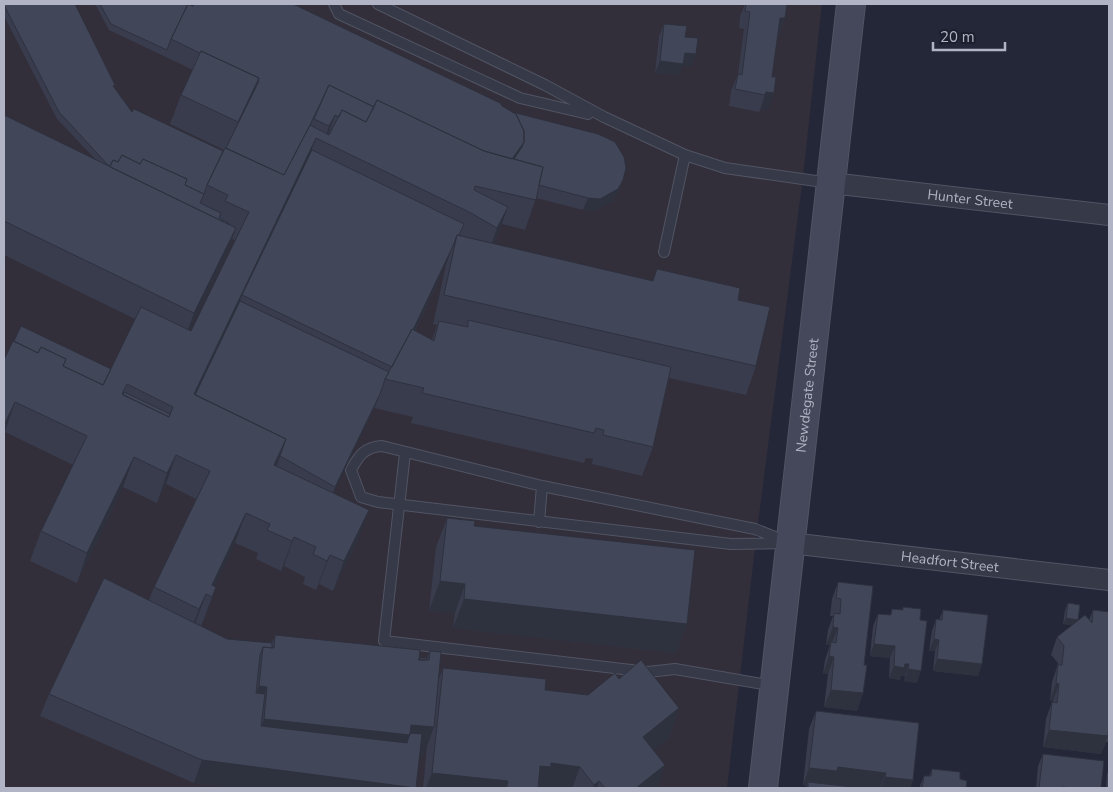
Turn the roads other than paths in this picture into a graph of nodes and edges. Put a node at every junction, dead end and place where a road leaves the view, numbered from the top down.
1 (334, 4) edge
2 (378, 4) edge
3 (851, 4) edge
4 (604, 117) junction
5 (685, 155) junction
6 (831, 183) junction
7 (1109, 215) edge
8 (664, 252) dead end
9 (405, 453) junction
10 (542, 486) junction
11 (398, 504) junction
12 (539, 522) junction
13 (790, 544) junction
14 (1109, 580) edge
15 (775, 686) junction
16 (763, 788) edge

1 - 4 lane
2 - 4 lane
3 - 6 street, Newdegate Street
4 - 5 lane
5 - 6 lane
5 - 8 lane
6 - 7 street, Hunter Street
6 - 13 street, Newdegate Street
9 - 10 lane
9 - 11 lane
9 - 11 lane
10 - 12 lane
10 - 13 lane
11 - 12 lane
11 - 15 lane
12 - 13 lane
13 - 14 street, Headfort Street
13 - 15 street, Newdegate Street
15 - 16 street, Newdegate Street

